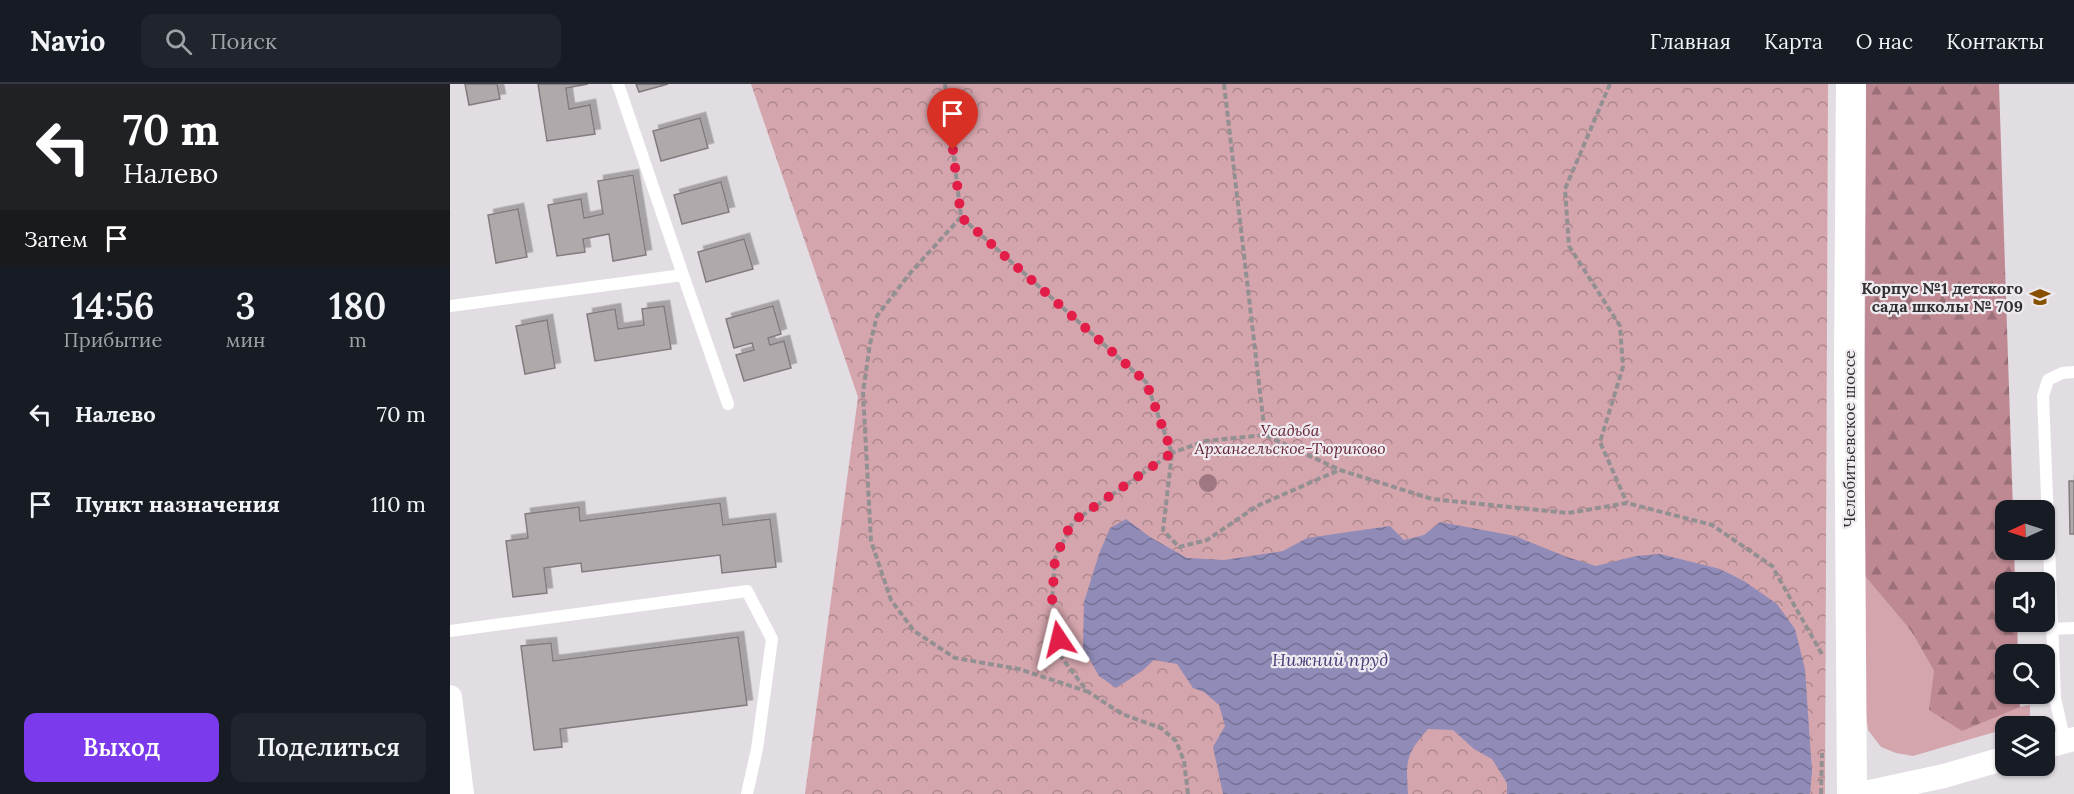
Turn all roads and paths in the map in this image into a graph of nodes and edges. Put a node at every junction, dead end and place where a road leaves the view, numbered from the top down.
1 (618, 84) edge
2 (945, 84) edge
3 (1224, 84) edge
4 (1610, 84) edge
5 (1851, 84) edge
6 (961, 217) junction
7 (683, 274) junction
8 (450, 306) edge
9 (2074, 372) edge
10 (728, 404) dead end
11 (1265, 435) junction
12 (1172, 453) junction
13 (1340, 470) junction
14 (1627, 503) junction
15 (2050, 572) edge
16 (2074, 628) edge
17 (2055, 629) edge
18 (450, 631) edge
19 (2052, 632) edge
20 (1824, 658) dead end
21 (1087, 691) junction
22 (450, 697) edge
23 (2061, 743) edge
24 (1822, 748) dead end
25 (1995, 761) edge
26 (462, 794) edge
27 (747, 794) edge
28 (1188, 794) edge
29 (1821, 794) edge
30 (1852, 794) edge
31 (1860, 794) edge

1 - 7 lane
2 - 6 path
3 - 11 path
4 - 14 path
5 - 30 street, Челобитьевское шоссе
6 - 12 path
6 - 21 path
7 - 8 lane
7 - 10 lane
9 - 15 lane
11 - 12 path
11 - 13 path
12 - 13 path
12 - 21 path
13 - 14 path
14 - 20 path
16 - 17 lane
18 - 27 lane
19 - 23 lane
21 - 28 path
22 - 26 street
24 - 29 path
25 - 31 street

